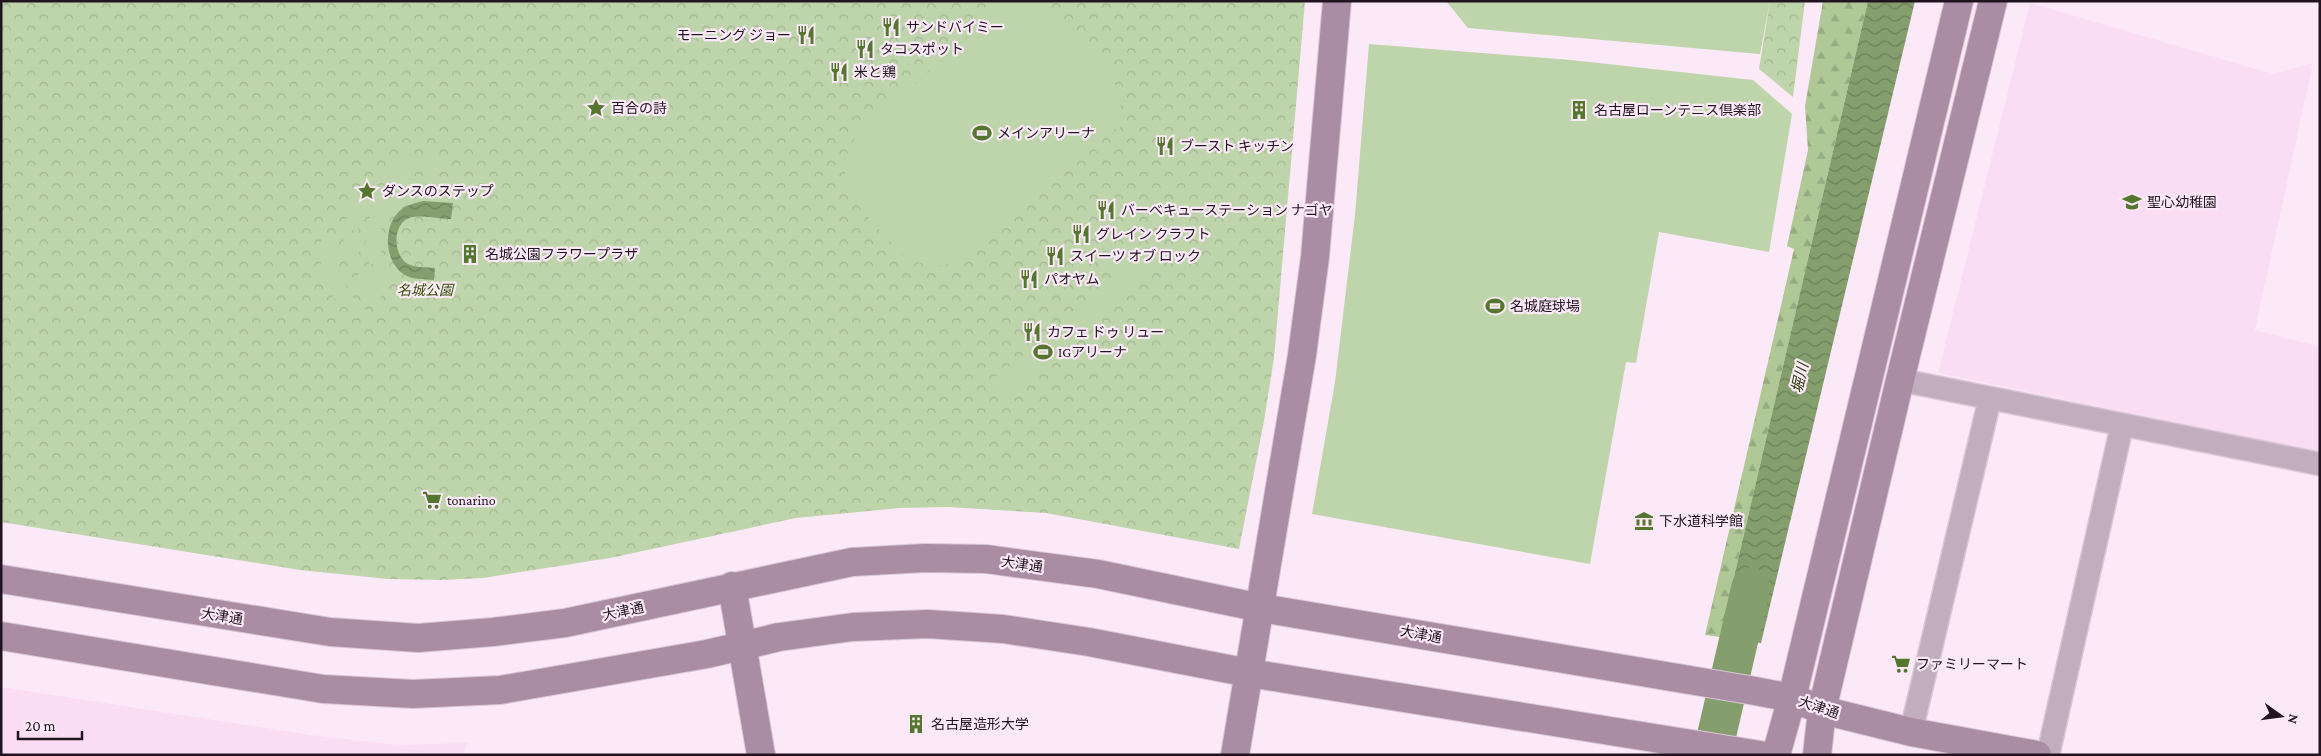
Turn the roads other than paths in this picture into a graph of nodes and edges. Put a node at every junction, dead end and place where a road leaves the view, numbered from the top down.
1 (1337, 1) edge
2 (1958, 1) edge
3 (1993, 1) edge
4 (1900, 380) junction
5 (1990, 398) junction
6 (2122, 425) junction
7 (2320, 464) edge
8 (1, 579) edge
9 (732, 586) junction
10 (1261, 608) junction
11 (1, 636) edge
12 (742, 647) junction
13 (1249, 673) junction
14 (1792, 698) junction
15 (1822, 710) junction
16 (1911, 732) junction
17 (1674, 747) edge
18 (1749, 754) edge
19 (761, 755) edge
20 (1235, 755) edge
21 (1776, 755) edge
22 (1815, 755) edge
23 (2037, 755) edge
24 (2048, 755) edge

1 - 10 street
2 - 14 street
3 - 4 street
4 - 5 street
4 - 15 street
5 - 6 street
5 - 16 street
6 - 7 street
6 - 24 street
8 - 9 street, 大津通
9 - 10 street, 大津通
9 - 12 street
10 - 13 street
10 - 14 street, 大津通
11 - 12 street
12 - 13 street
12 - 19 street
13 - 17 street
13 - 20 street
14 - 15 street, 大津通
14 - 21 street
15 - 16 street, 大津通
15 - 22 street
16 - 23 street, 大津通
17 - 18 street

